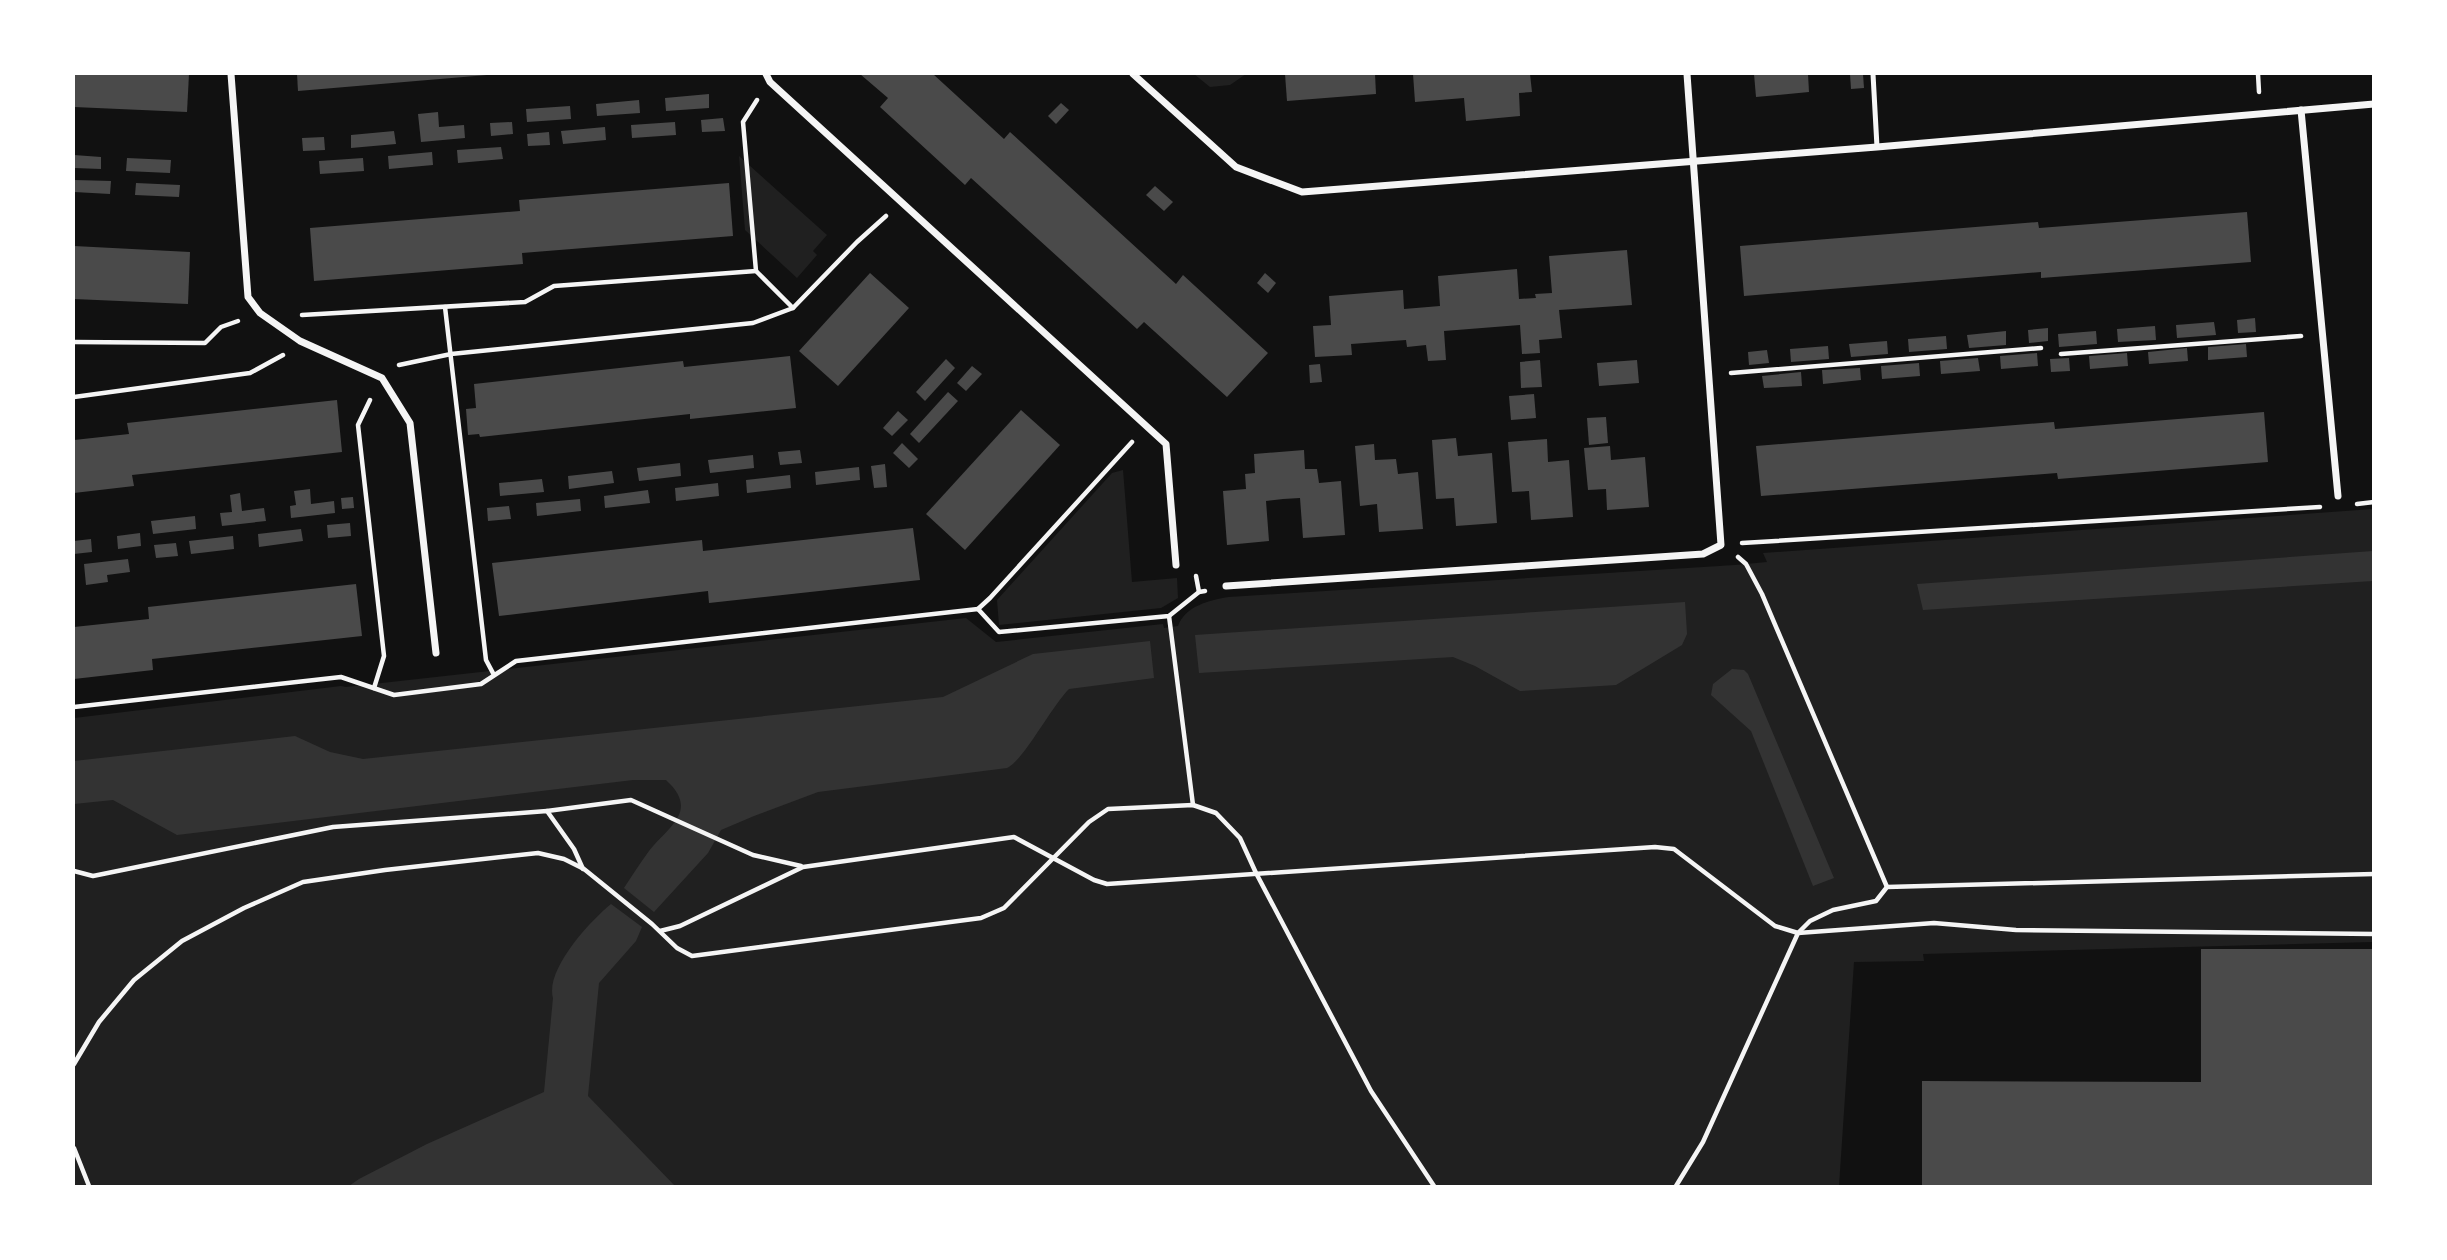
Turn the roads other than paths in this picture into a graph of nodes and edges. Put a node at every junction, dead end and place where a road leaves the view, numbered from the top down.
1 (231, 74) edge
2 (766, 74) edge
3 (1133, 74) edge
4 (1687, 74) edge
5 (1873, 74) edge
6 (2374, 104) edge
7 (2301, 110) junction
8 (1877, 147) junction
9 (1693, 161) junction
10 (2338, 496) dead end
11 (1176, 565) dead end
12 (1226, 586) road end
13 (436, 653) dead end

1 - 13 street
2 - 11 street
3 - 9 street
4 - 9 street
5 - 8 lane
6 - 7 street
7 - 8 street
7 - 10 street
8 - 9 street
9 - 12 street

